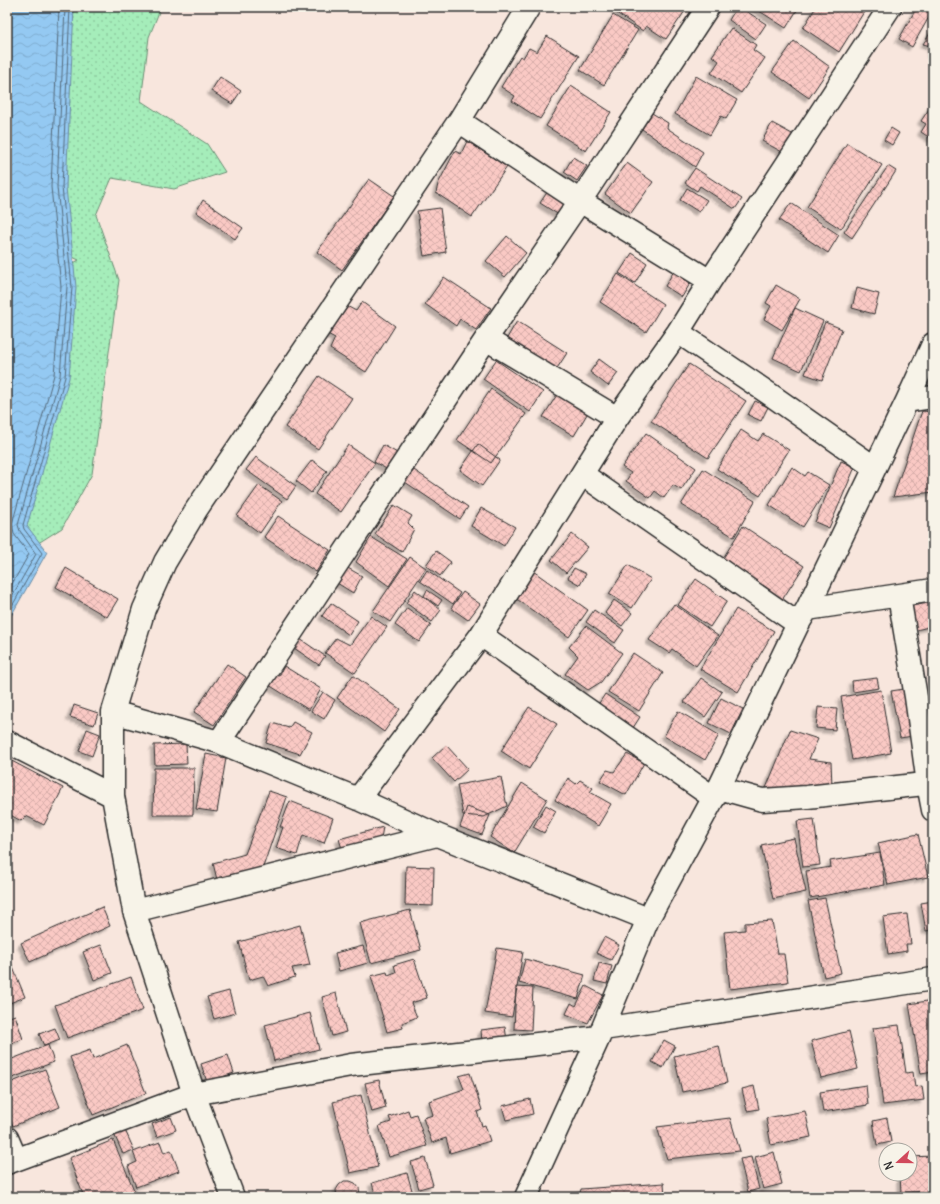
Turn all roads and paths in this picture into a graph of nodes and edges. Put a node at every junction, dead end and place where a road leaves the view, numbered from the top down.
1 (529, 7) edge
2 (708, 7) edge
3 (890, 7) edge
4 (459, 120) junction
5 (580, 201) junction
6 (710, 282) junction
7 (678, 332) junction
8 (486, 339) junction
9 (933, 344) edge
10 (933, 397) edge
11 (907, 401) junction
12 (617, 418) junction
13 (875, 468) junction
14 (582, 474) junction
15 (933, 590) edge
16 (899, 596) junction
17 (803, 616) junction
18 (481, 634) junction
19 (113, 712) junction
20 (7, 742) edge
21 (219, 742) junction
22 (930, 783) edge
23 (716, 793) junction
24 (113, 796) junction
25 (358, 799) junction
26 (933, 810) edge
27 (437, 835) junction
28 (134, 911) junction
29 (648, 919) junction
30 (933, 979) edge
31 (601, 1033) junction
32 (194, 1094) junction
33 (7, 1138) edge
34 (11, 1161) edge
35 (233, 1197) edge
36 (526, 1197) edge

1 - 4 street
2 - 5 street
3 - 6 street
4 - 5 street
4 - 19 street
5 - 6 street
5 - 8 street
6 - 7 street
7 - 12 street
7 - 13 street
8 - 12 street
8 - 21 street
9 - 11 street
10 - 11 street
11 - 13 street
12 - 14 street
13 - 17 street
14 - 17 street
14 - 18 street
15 - 16 street
16 - 17 street
16 - 22 street
17 - 23 street
18 - 23 street
18 - 25 street
19 - 21 street
19 - 24 street
20 - 24 street
21 - 25 street
22 - 23 street
22 - 26 street
23 - 29 street
24 - 28 street
25 - 27 street
27 - 28 street
27 - 29 street
28 - 32 street
29 - 31 street
30 - 31 street
31 - 32 street
31 - 36 street
32 - 34 street
32 - 35 street
33 - 34 street

